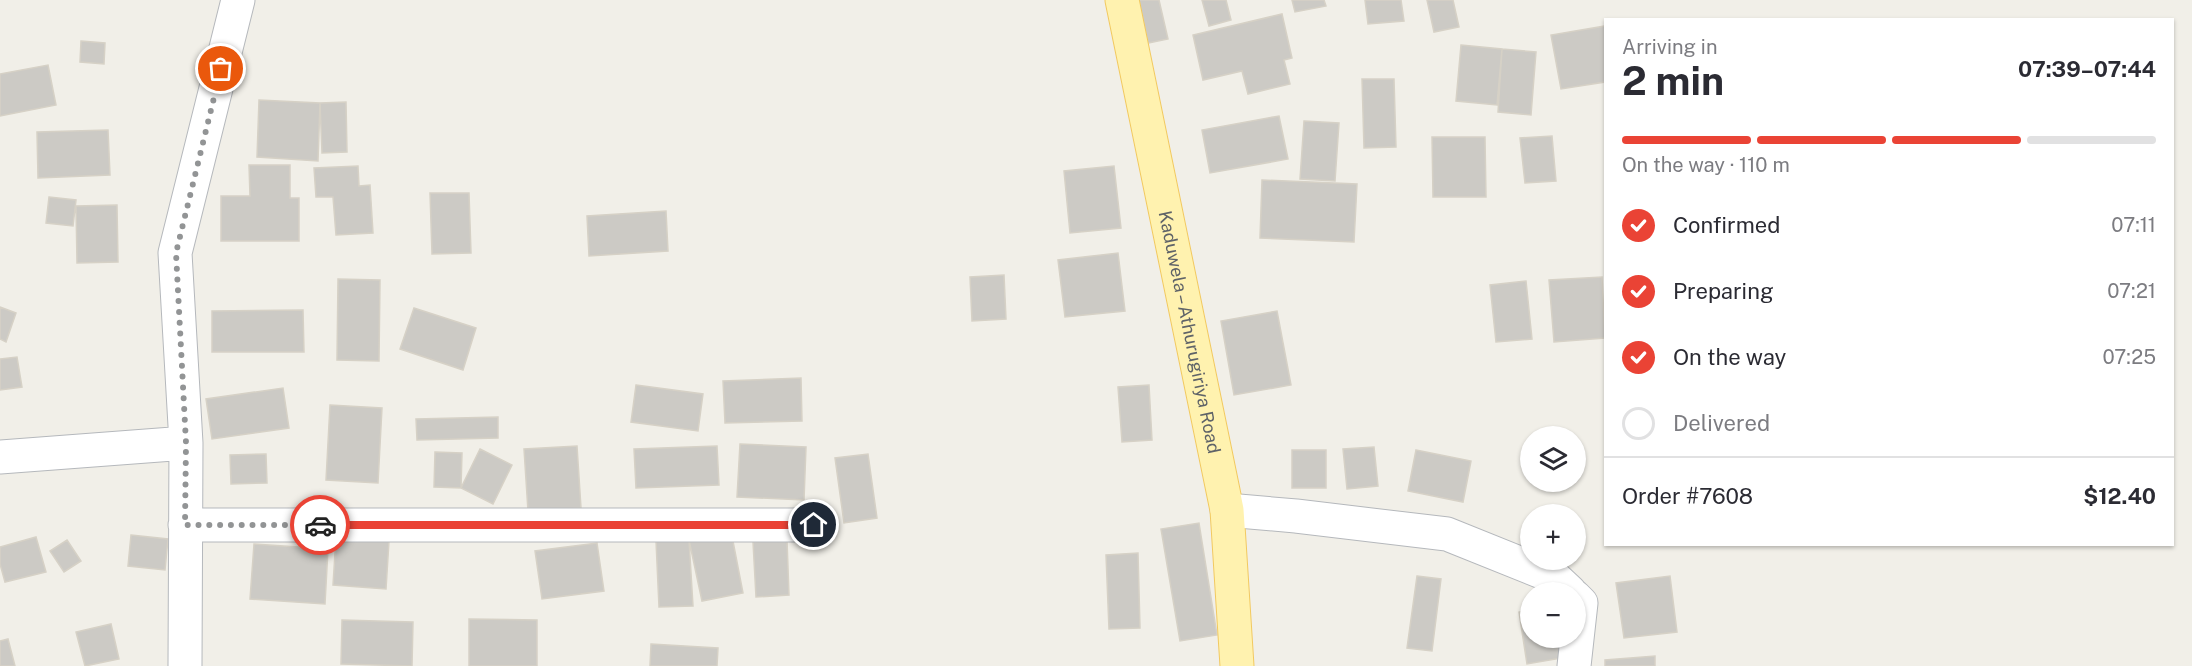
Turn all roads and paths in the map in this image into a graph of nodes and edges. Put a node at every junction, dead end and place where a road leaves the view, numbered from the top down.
1 (238, 0) edge
2 (1122, 0) edge
3 (186, 443) junction
4 (0, 457) edge
5 (1227, 510) junction
6 (185, 525) junction
7 (814, 525) dead end
8 (1559, 582) edge
9 (1576, 648) edge
10 (185, 666) edge
11 (1237, 666) edge
12 (1574, 666) edge

1 - 3 street
2 - 5 main road, Kaduwela – Athurugiriya Road
3 - 4 street
3 - 6 street
5 - 8 street
5 - 11 main road, Kaduwela – Athurugiriya Road
6 - 7 street
6 - 10 street
9 - 12 street

